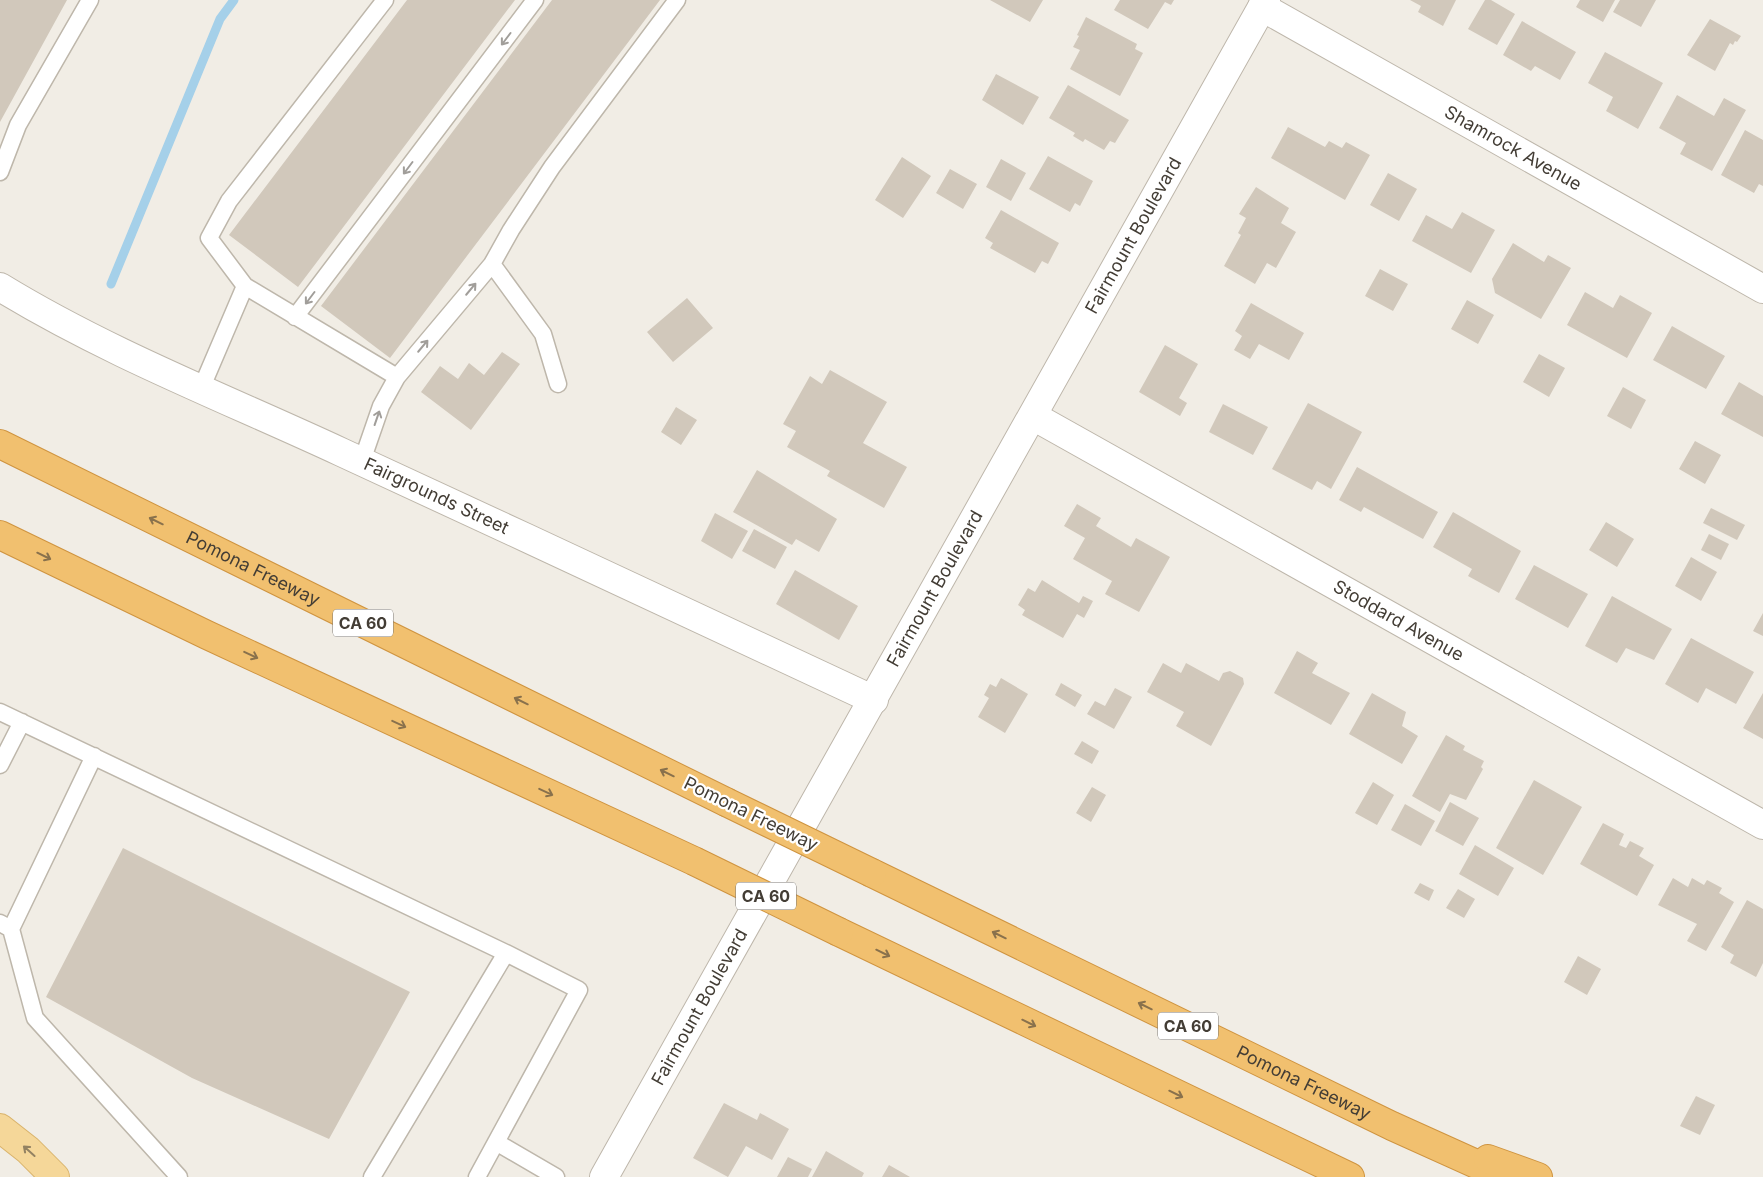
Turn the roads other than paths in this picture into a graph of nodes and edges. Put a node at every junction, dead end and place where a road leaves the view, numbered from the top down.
1 (90, 0) edge
2 (384, 0) edge
3 (536, 0) edge
4 (677, 0) edge
5 (1264, 4) edge
6 (0, 172) edge
7 (492, 264) junction
8 (244, 286) junction
9 (0, 287) edge
10 (1763, 289) edge
11 (295, 317) junction
12 (397, 377) junction
13 (558, 384) dead end
14 (202, 389) junction
15 (1034, 416) junction
16 (0, 444) edge
17 (362, 461) junction
18 (0, 535) edge
19 (874, 700) junction
20 (0, 712) edge
21 (22, 722) junction
22 (94, 756) junction
23 (0, 765) edge
24 (1763, 825) edge
25 (5, 926) edge
26 (506, 953) junction
27 (1234, 1121) junction
28 (1392, 1126) junction
29 (0, 1128) edge
30 (496, 1142) junction
31 (55, 1177) edge
32 (179, 1177) edge
33 (372, 1177) edge
34 (477, 1177) edge
35 (556, 1177) edge
36 (604, 1177) edge
37 (1322, 1177) edge
38 (1350, 1177) edge
39 (1505, 1177) edge
40 (1538, 1177) edge

1 - 6 lane
2 - 8 lane
3 -> 11 lane
4 - 7 lane
5 - 10 street, Shamrock Avenue
5 - 15 street, Fairmount Boulevard
12 -> 7 lane
7 - 13 lane
8 - 11 lane
8 - 14 lane
9 - 14 street, Fairgrounds Street
11 - 12 lane
17 -> 12 lane
14 - 17 street, Fairgrounds Street
15 - 19 street, Fairmount Boulevard
15 - 24 street, Stoddard Avenue
28 -> 16 highway, Pomona Freeway / CA 60, bridge
17 - 19 street, Fairgrounds Street
18 -> 27 highway, CA 60, bridge
19 - 36 street, Fairmount Boulevard
20 - 21 lane
21 - 22 lane
21 - 23 lane
22 - 25 lane
22 - 26 lane
25 - 32 lane
26 - 30 lane
26 - 33 lane
27 - 37 highway
27 - 38 highway, CA 60
28 - 39 highway, Pomona Freeway / CA 60
28 - 40 highway
31 -> 29 main road
30 - 34 lane
30 - 35 lane

